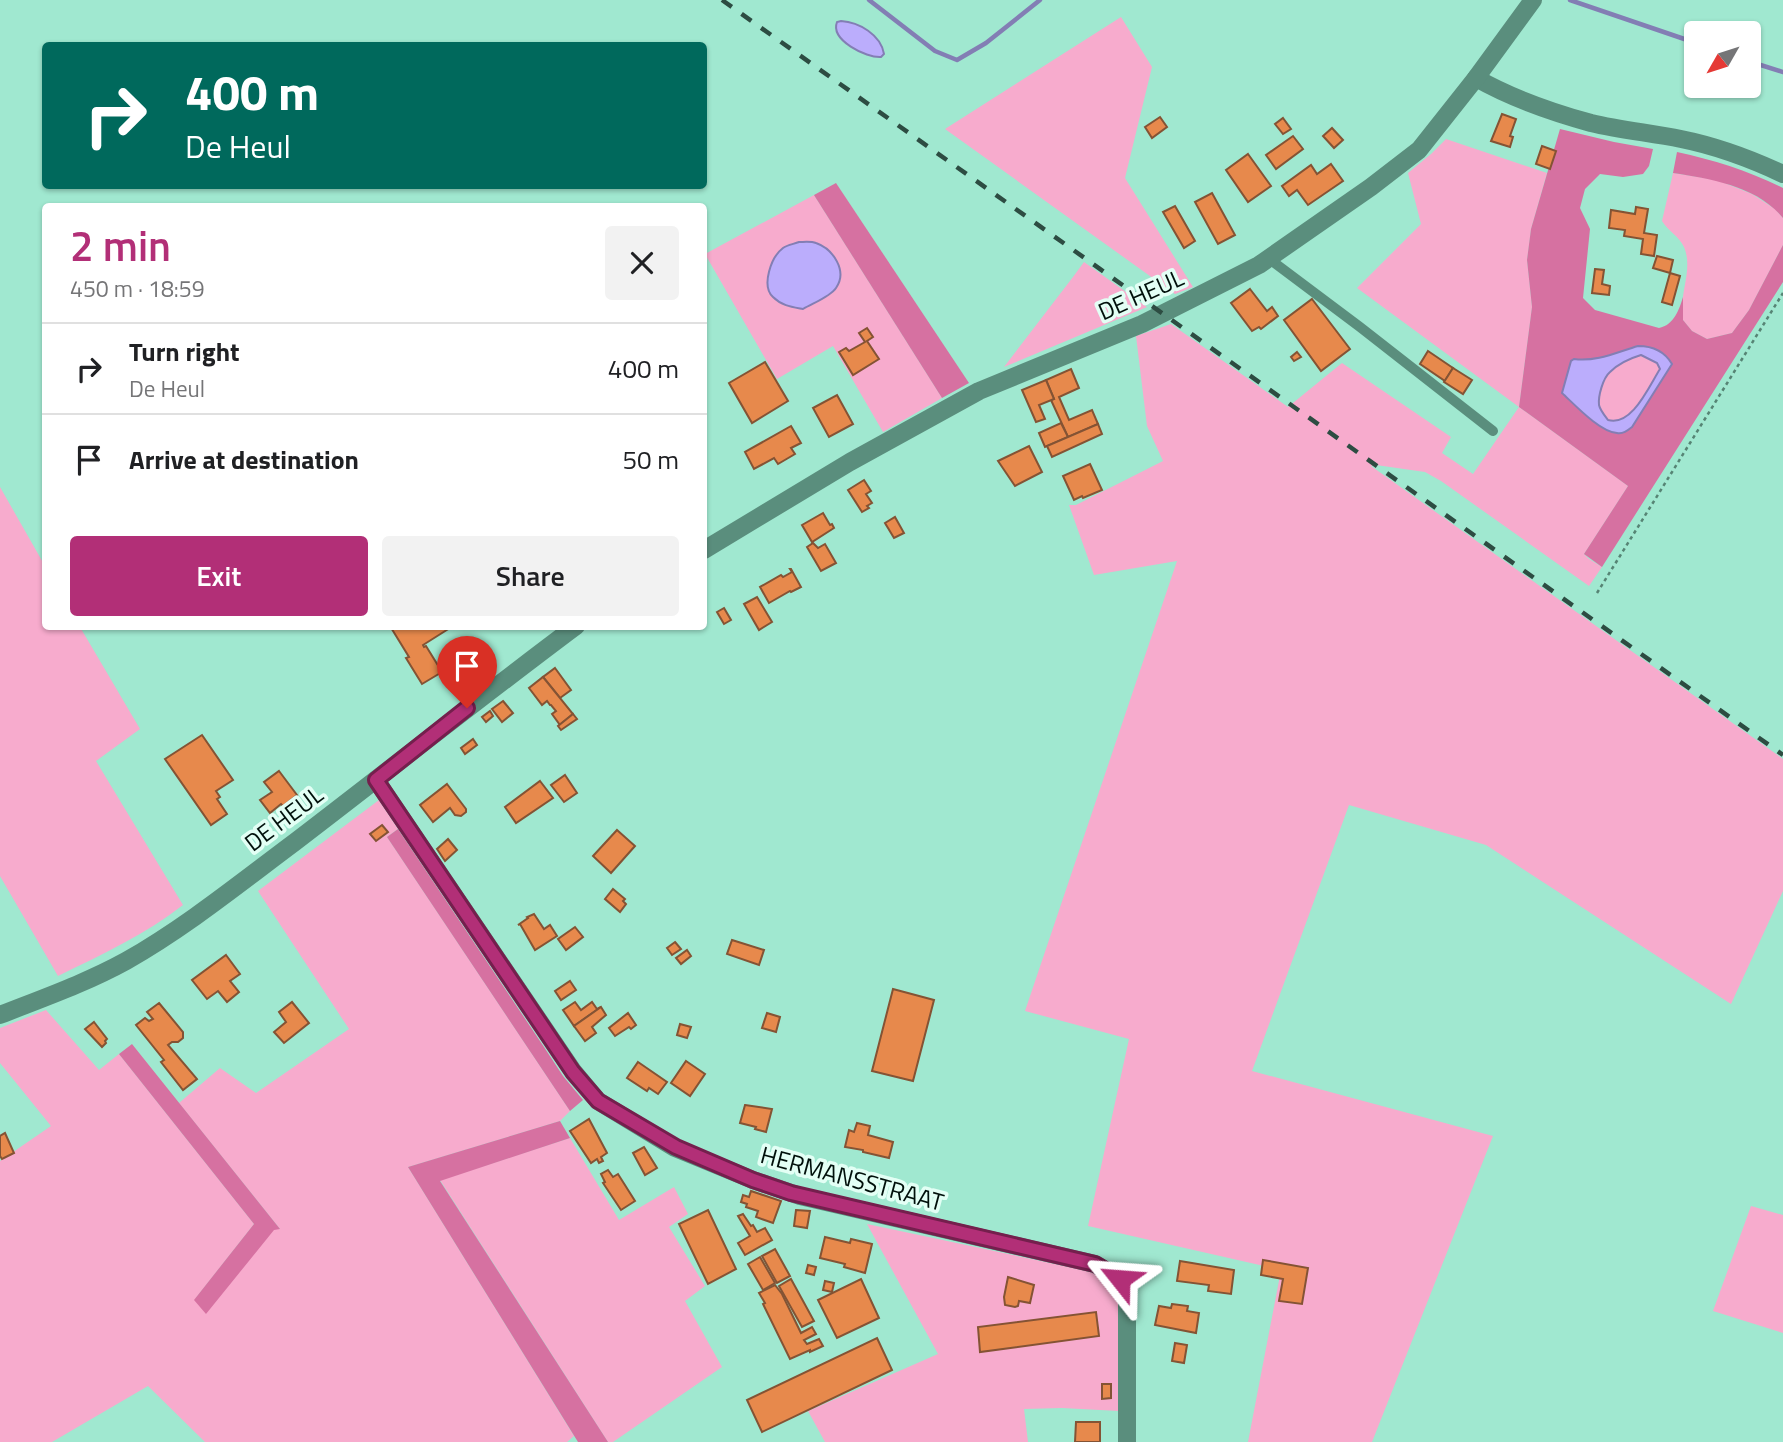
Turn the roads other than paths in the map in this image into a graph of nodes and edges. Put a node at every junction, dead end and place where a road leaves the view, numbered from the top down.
1 (1533, 0) edge
2 (1476, 78) junction
3 (1783, 174) edge
4 (1268, 258) junction
5 (1493, 431) dead end
6 (707, 548) edge
7 (571, 630) edge
8 (376, 780) junction
9 (0, 1015) edge
10 (1127, 1442) edge

1 - 2 street, DE HEUL
2 - 3 street
2 - 4 street, DE HEUL
4 - 5 lane
4 - 6 street, DE HEUL
7 - 8 street, DE HEUL
8 - 9 street, DE HEUL
8 - 10 street, HERMANSSTRAAT

